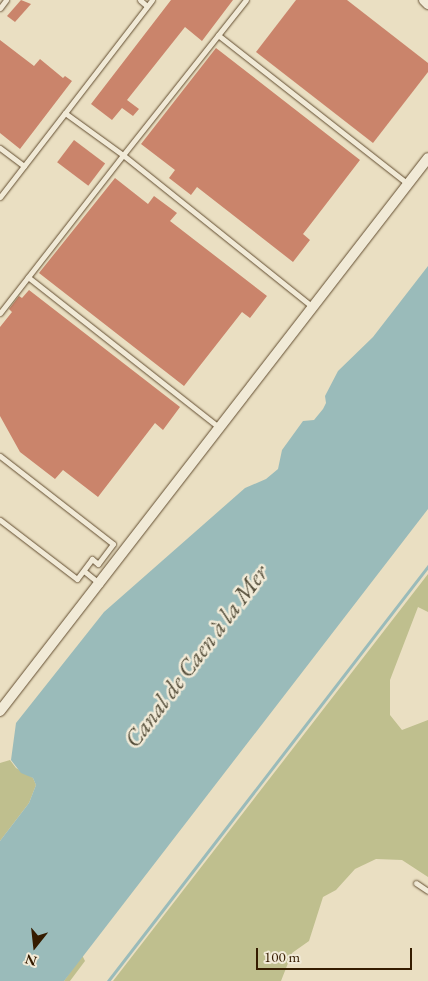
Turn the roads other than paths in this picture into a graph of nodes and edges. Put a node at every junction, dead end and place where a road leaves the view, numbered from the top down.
1 (6, 0) edge
2 (140, 0) edge
3 (152, 0) edge
4 (246, 0) edge
5 (424, 0) edge
6 (428, 4) edge
7 (147, 6) junction
8 (0, 8) edge
9 (218, 35) junction
10 (65, 113) junction
11 (0, 148) edge
12 (123, 155) junction
13 (428, 158) edge
14 (24, 166) junction
15 (408, 184) junction
16 (0, 197) edge
17 (28, 277) junction
18 (313, 307) junction
19 (0, 313) edge
20 (220, 428) junction
21 (0, 456) edge
22 (0, 520) edge
23 (84, 571) junction
24 (100, 584) junction
25 (0, 711) edge
26 (416, 883) dead end
27 (428, 892) edge

1 - 8 lane
2 - 7 lane
3 - 7 lane
4 - 9 lane
5 - 6 street
7 - 10 lane
9 - 12 lane
9 - 15 lane
10 - 12 lane
10 - 14 lane
11 - 14 lane
12 - 17 lane
12 - 18 lane
13 - 15 street
14 - 16 lane
15 - 18 street
17 - 19 lane
17 - 20 lane
18 - 20 street
20 - 24 street
21 - 23 lane
22 - 23 lane
23 - 24 lane
24 - 25 street
26 - 27 lane

